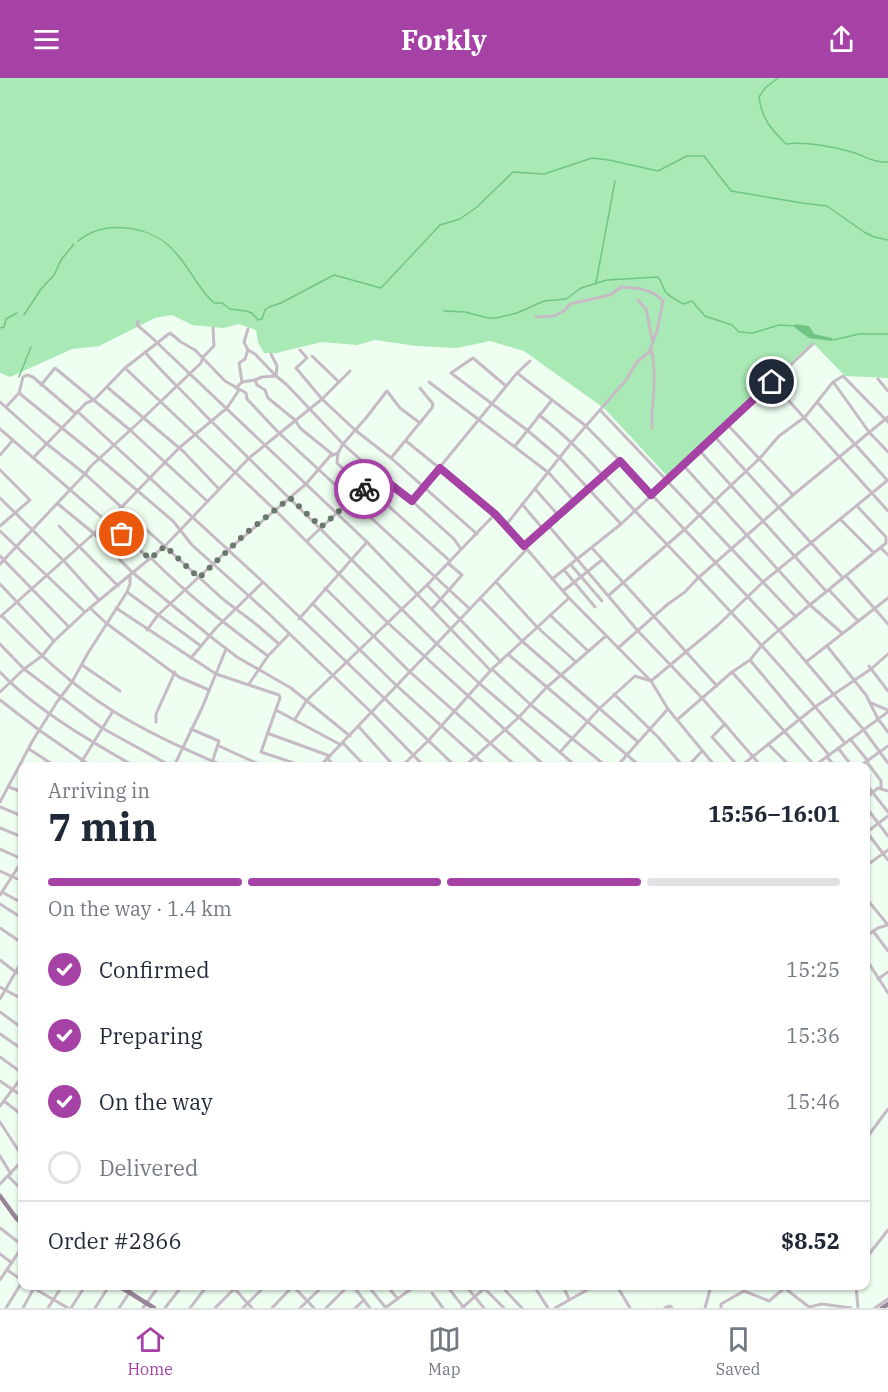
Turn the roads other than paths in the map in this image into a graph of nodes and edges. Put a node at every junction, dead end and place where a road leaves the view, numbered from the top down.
1 (638, 300) dead end
2 (536, 317) dead end
3 (138, 321) dead end
4 (213, 328) dead end
5 (248, 329) dead end
6 (652, 339) junction
7 (157, 343) junction
8 (813, 344) dead end
9 (651, 348) junction
10 (249, 350) junction
11 (300, 350) dead end
12 (145, 352) junction
13 (271, 354) dead end
14 (312, 356) dead end
15 (203, 357) junction
16 (530, 361) dead end
17 (125, 368) junction
18 (350, 371) dead end
19 (517, 373) junction
20 (190, 374) junction
21 (276, 376) junction
22 (878, 379) dead end
23 (255, 380) junction
24 (242, 382) junction
25 (339, 382) junction
26 (429, 382) dead end
27 (772, 382) junction
28 (833, 382) junction
29 (41, 385) junction
30 (177, 385) junction
31 (506, 386) junction
32 (107, 387) junction
33 (420, 388) dead end
34 (237, 389) junction
35 (888, 391) edge
36 (19, 393) junction
37 (322, 399) junction
38 (94, 400) junction
39 (552, 400) junction
40 (161, 401) junction
41 (0, 402) edge
42 (818, 403) junction
43 (493, 404) junction
44 (6, 407) junction
45 (227, 408) junction
46 (308, 410) junction
47 (600, 410) junction
48 (76, 412) junction
49 (540, 415) junction
50 (145, 417) junction
51 (805, 417) junction
52 (212, 420) junction
53 (295, 420) junction
54 (479, 420) junction
55 (887, 420) edge
56 (420, 424) junction
57 (728, 424) junction
58 (586, 426) junction
59 (61, 428) junction
60 (652, 428) dead end
61 (0, 429) edge
62 (130, 430) junction
63 (355, 430) junction
64 (528, 430) junction
65 (868, 432) junction
66 (279, 433) junction
67 (195, 434) junction
68 (715, 437) junction
69 (13, 440) junction
70 (406, 441) junction
71 (572, 442) junction
72 (47, 444) junction
73 (343, 444) junction
74 (855, 444) junction
75 (114, 445) junction
76 (265, 445) junction
77 (515, 446) junction
78 (179, 448) junction
79 (700, 451) junction
80 (888, 452) edge
81 (338, 453) junction
82 (333, 454) junction
83 (0, 455) edge
84 (840, 456) junction
85 (33, 458) junction
86 (99, 458) junction
87 (249, 458) junction
88 (391, 458) junction
89 (560, 458) junction
90 (760, 458) junction
91 (620, 461) junction
92 (164, 464) junction
93 (684, 466) junction
94 (440, 468) junction
95 (0, 470) edge
96 (319, 470) junction
97 (746, 471) junction
98 (235, 472) junction
99 (549, 473) junction
100 (84, 475) junction
101 (604, 476) junction
102 (381, 477) junction
103 (150, 479) junction
104 (888, 480) edge
105 (668, 481) junction
106 (306, 484) junction
107 (730, 485) junction
108 (365, 487) junction
109 (423, 487) junction
110 (218, 488) junction
111 (535, 489) junction
112 (72, 490) junction
113 (589, 490) junction
114 (137, 492) junction
115 (872, 494) junction
116 (651, 495) junction
117 (793, 495) junction
118 (0, 498) edge
119 (290, 498) junction
120 (716, 499) junction
121 (352, 500) junction
122 (206, 501) junction
123 (412, 501) junction
124 (575, 502) junction
125 (58, 504) junction
126 (522, 504) junction
127 (857, 506) junction
128 (121, 507) junction
129 (779, 507) junction
130 (275, 510) junction
131 (636, 511) junction
132 (888, 511) edge
133 (15, 514) junction
134 (337, 514) junction
135 (495, 514) junction
136 (700, 514) junction
137 (559, 516) junction
138 (193, 517) junction
139 (841, 520) junction
140 (108, 521) junction
141 (763, 521) junction
142 (621, 524) junction
143 (506, 525) junction
144 (548, 525) junction
145 (59, 526) dead end
146 (321, 527) junction
147 (0, 529) edge
148 (543, 529) junction
149 (181, 530) junction
150 (684, 530) junction
151 (32, 531) junction
152 (94, 534) junction
153 (477, 534) junction
154 (747, 535) junction
155 (307, 541) junction
156 (367, 542) junction
157 (887, 542) edge
158 (667, 543) junction
159 (810, 543) junction
160 (17, 546) junction
161 (165, 546) junction
162 (80, 547) junction
163 (526, 547) junction
164 (592, 548) junction
165 (732, 548) junction
166 (881, 548) junction
167 (461, 549) junction
168 (228, 550) junction
169 (873, 552) junction
170 (888, 555) edge
171 (0, 556) edge
172 (795, 556) junction
173 (150, 558) junction
174 (352, 558) junction
175 (578, 559) junction
176 (4, 560) junction
177 (602, 560) junction
178 (64, 561) junction
179 (450, 561) junction
180 (715, 563) junction
181 (0, 564) edge
182 (213, 565) junction
183 (571, 565) junction
184 (779, 569) junction
185 (564, 570) junction
186 (588, 571) junction
187 (338, 573) junction
188 (131, 575) junction
189 (48, 576) junction
190 (581, 576) junction
191 (435, 577) junction
192 (844, 577) junction
193 (199, 578) junction
194 (698, 578) junction
195 (552, 579) junction
196 (263, 582) junction
197 (496, 582) junction
198 (574, 582) junction
199 (622, 582) junction
200 (763, 582) junction
201 (0, 584) edge
202 (427, 585) junction
203 (118, 586) junction
204 (325, 588) junction
205 (33, 589) junction
206 (449, 589) junction
207 (184, 591) junction
208 (563, 591) junction
209 (828, 591) junction
210 (127, 592) junction
211 (418, 594) junction
212 (609, 595) junction
213 (248, 596) junction
214 (747, 597) junction
215 (480, 598) junction
216 (569, 598) junction
217 (888, 598) edge
218 (441, 599) junction
219 (99, 600) junction
220 (602, 601) dead end
221 (17, 602) junction
222 (170, 604) junction
223 (313, 604) junction
224 (810, 605) junction
225 (595, 607) dead end
226 (90, 608) junction
227 (236, 608) junction
228 (875, 608) junction
229 (116, 609) junction
230 (402, 609) junction
231 (432, 609) junction
232 (470, 609) junction
233 (85, 612) junction
234 (730, 612) junction
235 (158, 615) junction
236 (550, 615) junction
237 (0, 616) edge
238 (653, 617) junction
239 (796, 617) junction
240 (299, 619) dead end
241 (461, 619) junction
242 (858, 621) junction
243 (222, 622) junction
244 (106, 623) junction
245 (388, 623) junction
246 (888, 624) edge
247 (69, 627) junction
248 (537, 627) junction
249 (147, 630) junction
250 (450, 630) junction
251 (779, 630) junction
252 (638, 631) junction
253 (842, 633) junction
254 (289, 634) junction
255 (210, 636) junction
256 (374, 636) junction
257 (606, 636) junction
258 (54, 642) junction
259 (523, 642) junction
260 (0, 644) edge
261 (279, 644) junction
262 (437, 644) junction
263 (762, 645) junction
264 (201, 646) junction
265 (826, 646) junction
266 (618, 648) junction
267 (226, 650) junction
268 (361, 650) junction
269 (587, 650) junction
270 (686, 651) junction
271 (888, 654) edge
272 (508, 655) junction
273 (42, 656) junction
274 (268, 656) junction
275 (424, 657) junction
276 (191, 658) junction
277 (750, 660) junction
278 (576, 661) junction
279 (501, 662) junction
280 (806, 662) junction
281 (347, 663) junction
282 (670, 664) junction
283 (82, 665) junction
284 (870, 667) junction
285 (24, 669) junction
286 (258, 669) junction
287 (492, 670) junction
288 (0, 672) edge
289 (175, 672) junction
290 (410, 672) junction
291 (732, 672) junction
292 (216, 674) junction
293 (561, 675) junction
294 (333, 676) junction
295 (854, 680) junction
296 (651, 681) junction
297 (10, 682) junction
298 (72, 682) junction
299 (249, 684) junction
300 (480, 684) junction
301 (397, 686) junction
302 (717, 686) junction
303 (546, 688) junction
304 (209, 690) junction
305 (120, 691) dead end
306 (888, 691) edge
307 (0, 692) edge
308 (614, 694) junction
309 (60, 697) junction
310 (467, 698) junction
311 (702, 698) junction
312 (384, 699) junction
313 (0, 700) edge
314 (308, 701) junction
315 (871, 703) junction
316 (531, 705) junction
317 (816, 707) junction
318 (600, 708) junction
319 (668, 709) junction
320 (276, 710) junction
321 (113, 711) junction
322 (455, 711) junction
323 (888, 711) edge
324 (51, 713) junction
325 (372, 713) junction
326 (519, 717) junction
327 (295, 719) junction
328 (878, 719) junction
329 (677, 720) junction
330 (800, 720) junction
331 (156, 722) dead end
332 (587, 723) junction
333 (725, 723) junction
334 (441, 726) junction
335 (359, 727) junction
336 (102, 729) junction
337 (191, 729) junction
338 (650, 729) junction
339 (862, 729) junction
340 (39, 730) junction
341 (504, 730) junction
342 (784, 732) junction
343 (888, 732) edge
344 (267, 733) junction
345 (350, 736) junction
346 (573, 739) junction
347 (850, 739) junction
348 (428, 741) junction
349 (638, 742) junction
350 (93, 743) junction
351 (845, 743) junction
352 (342, 744) junction
353 (489, 744) junction
354 (768, 744) junction
355 (219, 746) junction
356 (888, 746) edge
357 (838, 748) junction
358 (29, 749) junction
359 (183, 749) junction
360 (702, 751) junction
361 (879, 751) junction
362 (560, 753) junction
363 (626, 755) junction
364 (475, 756) junction
365 (828, 756) junction
366 (328, 757) junction
367 (413, 757) junction
368 (753, 757) junction
369 (82, 761) joint
370 (867, 761) joint
371 (22, 762) edge
372 (49, 762) edge
373 (127, 762) edge
374 (165, 762) edge
375 (175, 762) edge
376 (213, 762) joint
377 (254, 762) edge
378 (291, 762) edge
379 (324, 762) edge
380 (332, 762) edge
381 (361, 762) edge
382 (390, 762) edge
383 (407, 762) edge
384 (419, 762) edge
385 (451, 762) edge
386 (469, 762) edge
387 (482, 762) edge
388 (511, 762) edge
389 (540, 762) edge
390 (571, 762) edge
391 (601, 762) edge
392 (620, 762) edge
393 (635, 762) edge
394 (679, 762) edge
395 (692, 762) edge
396 (712, 762) edge
397 (735, 762) edge
398 (745, 762) edge
399 (757, 762) edge
400 (786, 762) edge
401 (811, 762) edge
402 (820, 762) edge
403 (832, 762) edge
404 (849, 762) edge
405 (888, 763) edge
406 (870, 765) edge
407 (18, 770) edge
408 (0, 787) edge
409 (9, 787) junction
410 (881, 788) junction
411 (870, 789) edge
412 (18, 790) edge
413 (7, 791) junction
414 (888, 791) edge
415 (873, 792) junction
416 (870, 795) edge
417 (0, 802) edge
418 (0, 807) edge
419 (870, 813) edge
420 (18, 814) edge
421 (888, 814) edge
422 (878, 824) junction
423 (0, 828) edge
424 (870, 829) edge
425 (18, 835) edge
426 (888, 836) edge
427 (870, 837) edge
428 (0, 849) edge
429 (888, 850) edge
430 (883, 854) junction
431 (18, 858) edge
432 (870, 860) edge
433 (888, 860) edge
434 (873, 861) junction
435 (870, 863) edge
436 (18, 866) edge
437 (0, 871) edge
438 (12, 876) junction
439 (18, 879) edge
440 (1, 893) edge
441 (18, 901) edge
442 (870, 903) edge
443 (0, 904) edge
444 (18, 915) edge
445 (888, 924) edge
446 (0, 928) edge
447 (873, 931) junction
448 (870, 933) edge
449 (18, 940) edge
450 (888, 951) edge
451 (0, 960) edge
452 (870, 966) edge
453 (18, 970) edge
454 (888, 972) edge
455 (16, 974) junction
456 (878, 979) junction
457 (0, 987) edge
458 (6, 991) junction
459 (888, 993) edge
460 (18, 997) edge
461 (0, 999) edge
462 (0, 1012) edge
463 (18, 1025) edge
464 (0, 1034) edge
465 (18, 1046) edge
466 (0, 1057) edge
467 (18, 1070) edge
468 (0, 1081) edge
469 (18, 1083) edge
470 (13, 1090) junction
471 (18, 1093) edge
472 (1, 1104) edge
473 (888, 1109) edge
474 (18, 1113) edge
475 (0, 1122) edge
476 (870, 1134) edge
477 (18, 1150) edge
478 (0, 1156) edge
479 (18, 1167) edge
480 (10, 1176) junction
481 (0, 1184) edge
482 (18, 1185) edge
483 (0, 1196) edge
484 (18, 1215) edge
485 (16, 1218) joint
486 (0, 1228) edge
487 (888, 1230) edge
488 (18, 1243) edge
489 (18, 1253) edge
490 (870, 1253) edge
491 (0, 1254) edge
492 (12, 1263) junction
493 (7, 1270) junction
494 (18, 1278) edge
495 (0, 1279) edge
496 (18, 1288) edge
497 (31, 1290) edge
498 (39, 1290) edge
499 (59, 1290) edge
500 (81, 1290) edge
501 (106, 1290) edge
502 (126, 1290) edge
503 (156, 1290) edge
504 (179, 1290) edge
505 (204, 1290) edge
506 (231, 1290) edge
507 (237, 1290) edge
508 (261, 1290) edge
509 (289, 1290) edge
510 (297, 1290) edge
511 (318, 1290) edge
512 (344, 1290) edge
513 (356, 1290) edge
514 (371, 1290) edge
515 (390, 1290) edge
516 (406, 1290) edge
517 (450, 1290) edge
518 (469, 1290) edge
519 (483, 1290) edge
520 (489, 1290) edge
521 (505, 1290) edge
522 (537, 1290) edge
523 (565, 1290) edge
524 (586, 1290) edge
525 (619, 1290) edge
526 (710, 1290) edge
527 (780, 1290) edge
528 (789, 1290) edge
529 (856, 1290) edge
530 (129, 1292) junction
531 (432, 1293) dead end
532 (475, 1297) junction
533 (53, 1299) junction
534 (398, 1299) junction
535 (569, 1299) junction
536 (888, 1299) edge
537 (307, 1300) junction
538 (364, 1300) junction
539 (517, 1302) junction
540 (248, 1303) junction
541 (888, 1304) edge
542 (144, 1305) edge
543 (6, 1308) edge
544 (23, 1308) edge
545 (48, 1308) edge
546 (70, 1308) edge
547 (95, 1308) edge
548 (119, 1308) edge
549 (154, 1308) edge
550 (165, 1308) edge
551 (190, 1308) edge
552 (215, 1308) edge
553 (243, 1308) edge
554 (252, 1308) edge
555 (272, 1308) edge
556 (300, 1308) edge
557 (314, 1308) edge
558 (326, 1308) edge
559 (355, 1308) edge
560 (370, 1308) edge
561 (386, 1308) edge
562 (443, 1308) edge
563 (463, 1308) edge
564 (484, 1308) edge
565 (504, 1308) edge
566 (513, 1308) edge
567 (522, 1308) edge
568 (548, 1308) edge
569 (555, 1308) edge
570 (630, 1308) edge
571 (665, 1308) edge
572 (672, 1308) edge
573 (705, 1308) edge
574 (721, 1308) edge
575 (850, 1308) edge
576 (858, 1308) edge
577 (876, 1308) edge
578 (882, 1308) edge

1 - 6 street
2 - 6 street
3 - 7 street
4 - 15 street
5 - 10 street
6 - 9 street
7 - 12 street
7 - 15 street
7 - 20 street
8 - 27 street
9 - 47 street
9 - 60 street
10 - 21 street
10 - 24 street
11 - 37 street
12 - 17 street
12 - 30 street
13 - 21 street
14 - 25 street
15 - 20 street
15 - 34 street
16 - 19 street
17 - 32 street
17 - 40 street
18 - 25 street
19 - 31 street
19 - 39 street
20 - 30 street
20 - 45 street
21 - 23 street
21 - 46 street
22 - 35 street
23 - 24 street
23 - 53 street
24 - 34 street
25 - 37 street
26 - 54 street
27 - 51 street
27 - 57 street
28 - 42 street
28 - 55 street
28 - 65 street
29 - 36 street
29 - 38 street
29 - 48 street
30 - 40 street
30 - 52 street
31 - 43 street
31 - 43 street
32 - 38 street
32 - 50 street
33 - 56 street
34 - 45 street
34 - 66 street
36 - 44 street
36 - 59 street
37 - 46 street
37 - 63 street
38 - 48 street
38 - 62 street
39 - 49 street
39 - 58 street
40 - 50 street
40 - 67 street
41 - 44 street
42 - 51 street
42 - 74 street
43 - 54 street
43 - 64 street
44 - 72 street
45 - 52 street
45 - 76 street
46 - 53 street
46 - 73 street
47 - 58 street
47 - 105 street
48 - 59 street
48 - 75 street
49 - 64 street
49 - 71 street
50 - 62 street
50 - 78 street
51 - 84 street
51 - 90 street
52 - 67 street
52 - 87 street
53 - 66 street
53 - 82 street
54 - 77 street
54 - 94 street
55 - 65 street
56 - 63 street
56 - 70 street
57 - 68 street
57 - 90 street
58 - 71 street
58 - 91 street
59 - 72 street
59 - 86 street
61 - 69 street
62 - 75 street
62 - 92 street
63 - 73 street
63 - 88 street
64 - 77 street
64 - 89 street
65 - 74 street
65 - 80 street
66 - 76 street
66 - 96 street
67 - 78 street
67 - 98 street
68 - 79 street
68 - 97 street
69 - 83 street
69 - 85 street
70 - 88 street
70 - 94 street
71 - 89 street
71 - 101 street
72 - 85 street
72 - 100 street
73 - 81 street
73 - 102 street
74 - 84 street
74 - 104 street
75 - 86 street
75 - 103 street
76 - 87 street
76 - 106 street
77 - 99 street
78 - 92 street
78 - 110 street
79 - 93 street
79 - 107 street
81 - 82 street
81 - 108 street
82 - 96 street
84 - 115 street
84 - 117 street
85 - 112 street
86 - 100 street
86 - 114 street
87 - 98 street
87 - 119 street
88 - 109 street
89 - 99 street
89 - 113 street
90 - 97 street
90 - 117 street
91 - 101 street
91 - 116 street
92 - 103 street
92 - 122 street
93 - 105 street
93 - 120 street
94 - 109 street
94 - 135 street
95 - 133 street
96 - 106 street
96 - 121 street
97 - 107 street
97 - 129 street
98 - 110 street
98 - 130 street
99 - 111 street
99 - 124 street
100 - 112 street
100 - 128 street
101 - 113 street
101 - 131 street
102 - 108 street
102 - 123 street
103 - 114 street
103 - 138 street
104 - 115 street
105 - 116 street
105 - 136 street
106 - 119 street
106 - 134 street
107 - 120 street
107 - 141 street
108 - 121 street
108 - 179 street
109 - 123 street
109 - 153 street
110 - 122 street
111 - 126 street
111 - 137 street
112 - 125 street
112 - 140 street
113 - 124 street
113 - 142 street
114 - 128 street
114 - 149 street
115 - 127 street
115 - 132 street
116 - 131 street
116 - 150 street
117 - 129 street
118 - 133 street
119 - 130 street
119 - 146 street
120 - 136 street
120 - 154 street
121 - 134 street
121 - 191 street
122 - 138 street
123 - 167 street
124 - 137 street
125 - 151 street
125 - 152 street
126 - 143 street
126 - 148 street
127 - 139 street
127 - 157 street
128 - 140 street
128 - 161 street
129 - 141 street
129 - 159 street
130 - 155 street
130 - 168 street
131 - 142 street
131 - 158 street
133 - 147 street
133 - 151 street
134 - 146 street
134 - 156 street
135 - 143 street
135 - 153 street
136 - 150 street
136 - 165 street
137 - 144 street
138 - 149 street
138 - 168 street
139 - 159 street
139 - 169 street
140 - 152 street
140 - 173 street
141 - 154 street
141 - 172 street
142 - 164 street
143 - 163 street
144 - 148 street
144 - 175 street
145 - 162 street
146 - 155 street
146 - 174 street
147 - 160 street
148 - 163 street
149 - 161 street
149 - 182 street
150 - 158 street
150 - 180 street
151 - 160 street
151 - 178 street
152 - 162 street
152 - 188 street
153 - 167 street
154 - 165 street
154 - 184 street
155 - 187 street
156 - 174 street
156 - 211 street
157 - 166 street
158 - 194 street
158 - 199 street
159 - 172 street
159 - 192 street
160 - 176 street
160 - 189 street
161 - 173 street
161 - 193 street
162 - 178 street
162 - 203 street
163 - 195 street
163 - 197 street
164 - 175 street
164 - 177 street
165 - 180 street
165 - 200 street
166 - 169 street
166 - 170 street
167 - 179 street
168 - 182 street
168 - 196 street
169 - 192 street
171 - 176 street
172 - 184 street
172 - 209 street
173 - 188 street
173 - 207 street
174 - 187 street
174 - 230 street
175 - 183 street
175 - 186 street
176 - 181 street
176 - 205 street
177 - 186 street
177 - 199 street
178 - 189 street
178 - 219 street
179 - 191 street
179 - 206 street
180 - 194 street
180 - 214 street
182 - 193 street
182 - 213 street
183 - 185 street
183 - 190 street
184 - 200 street
184 - 224 street
185 - 195 street
185 - 198 street
186 - 190 street
186 - 212 street
187 - 204 street
187 - 245 street
188 - 203 street
188 - 210 street
188 - 222 street
189 - 205 street
189 - 233 street
190 - 198 street
190 - 220 street
191 - 202 street
191 - 206 street
192 - 209 street
192 - 228 street
193 - 207 street
193 - 227 street
194 - 234 street
194 - 238 street
195 - 208 street
196 - 213 street
196 - 281 street
197 - 215 street
197 - 248 street
198 - 208 street
198 - 225 street
199 - 212 street
199 - 238 street
200 - 214 street
200 - 239 street
201 - 221 street
202 - 211 street
202 - 218 street
203 - 219 street
204 - 223 street
204 - 256 street
205 - 221 street
205 - 247 street
206 - 218 street
206 - 232 street
207 - 222 street
207 - 243 street
208 - 216 street
209 - 224 street
209 - 242 street
210 - 229 street
210 - 235 street
211 - 230 street
211 - 231 street
212 - 252 street
213 - 227 street
213 - 254 street
214 - 234 street
214 - 251 street
215 - 232 street
215 - 259 street
216 - 236 street
216 - 257 street
217 - 228 street
218 - 231 street
218 - 241 street
219 - 226 street
221 - 237 street
221 - 258 street
222 - 235 street
222 - 255 street
223 - 240 street
223 - 268 street
224 - 239 street
224 - 253 street
226 - 233 street
226 - 244 street
227 - 243 street
227 - 261 street
228 - 242 street
228 - 246 street
229 - 244 street
229 - 249 street
230 - 245 street
230 - 262 street
231 - 250 street
232 - 241 street
233 - 247 street
234 - 263 street
234 - 270 street
235 - 249 street
235 - 264 street
236 - 248 street
236 - 269 street
237 - 273 street
238 - 252 street
238 - 270 street
239 - 251 street
241 - 250 street
241 - 279 street
242 - 253 street
243 - 255 street
243 - 274 street
244 - 283 street
244 - 289 street
245 - 256 street
245 - 275 street
247 - 258 street
248 - 259 street
248 - 278 street
249 - 276 street
250 - 262 street
250 - 287 street
251 - 263 street
251 - 280 street
252 - 266 street
252 - 282 street
253 - 265 street
254 - 261 street
254 - 294 street
255 - 264 street
255 - 267 street
256 - 268 street
256 - 290 street
257 - 266 street
257 - 269 street
258 - 273 street
259 - 272 street
259 - 293 street
260 - 285 street
261 - 274 street
262 - 275 street
262 - 300 street
263 - 277 street
263 - 317 street
264 - 276 street
265 - 280 street
265 - 295 street
266 - 296 street
267 - 286 street
267 - 292 street
268 - 281 street
268 - 301 street
269 - 278 street
270 - 282 street
270 - 302 street
271 - 284 street
272 - 279 street
272 - 303 street
273 - 285 street
273 - 298 street
274 - 286 street
275 - 290 street
275 - 310 street
276 - 292 street
277 - 291 street
277 - 330 street
278 - 293 street
279 - 287 street
280 - 339 street
281 - 294 street
281 - 312 street
282 - 296 street
282 - 311 street
283 - 298 street
283 - 305 street
284 - 295 street
284 - 306 street
285 - 297 street
285 - 309 street
286 - 299 street
286 - 314 street
287 - 300 street
287 - 316 street
288 - 297 street
289 - 304 street
289 - 331 street
290 - 301 street
290 - 322 street
291 - 302 street
291 - 342 street
292 - 299 street
292 - 304 street
293 - 303 street
293 - 318 street
294 - 314 street
294 - 325 street
295 - 315 street
295 - 317 street
296 - 308 street
296 - 319 street
297 - 307 street
297 - 324 street
298 - 309 street
298 - 321 street
299 - 320 street
300 - 310 street
300 - 326 street
301 - 312 street
301 - 334 street
302 - 311 street
303 - 316 street
303 - 332 street
304 - 337 street
308 - 318 street
308 - 338 street
309 - 324 street
309 - 336 street
310 - 322 street
310 - 341 street
311 - 329 street
311 - 333 street
312 - 325 street
312 - 348 street
313 - 340 street
314 - 327 street
314 - 345 street
315 - 323 street
315 - 328 street
316 - 326 street
316 - 346 street
317 - 330 street
317 - 351 street
318 - 332 street
318 - 349 street
319 - 329 street
319 - 338 street
320 - 327 street
320 - 344 street
321 - 336 street
321 - 359 street
322 - 334 street
322 - 353 street
323 - 328 street
324 - 340 street
324 - 350 street
325 - 335 street
325 - 367 street
326 - 341 street
326 - 362 street
327 - 352 street
328 - 339 street
328 - 343 street
329 - 360 street
330 - 342 street
330 - 365 street
332 - 346 street
332 - 363 street
333 - 368 street
333 - 397 street
334 - 348 street
334 - 364 street
335 - 345 street
335 - 382 street
336 - 350 street
336 - 374 street
337 - 355 street
337 - 359 street
338 - 349 street
338 - 394 street
339 - 347 street
339 - 361 street
340 - 358 street
340 - 369 street
341 - 353 street
341 - 389 street
342 - 354 street
342 - 401 street
344 - 366 street
344 - 378 street
345 - 352 street
346 - 362 street
346 - 391 street
347 - 351 street
347 - 370 street
348 - 367 street
348 - 385 street
349 - 363 street
350 - 369 street
350 - 373 street
351 - 357 street
352 - 366 street
352 - 381 street
353 - 364 street
353 - 388 street
354 - 368 street
354 - 400 street
355 - 376 street
355 - 377 street
356 - 361 street
357 - 365 street
357 - 404 street
358 - 371 street
358 - 372 street
359 - 375 street
359 - 376 street
360 - 395 street
360 - 396 street
361 - 370 street
361 - 405 street
362 - 390 street
363 - 392 street
363 - 393 street
364 - 386 street
364 - 387 street
365 - 402 street
365 - 403 street
366 - 379 street
366 - 380 street
367 - 383 street
367 - 384 street
368 - 398 street
368 - 399 street
406 - 410 street
407 - 409 street
408 - 413 street
409 - 412 street
409 - 413 street
410 - 414 street
410 - 415 street
411 - 415 street
413 - 417 street
415 - 416 street
415 - 421 street
418 - 420 street
419 - 422 street
421 - 422 street
422 - 424 street
422 - 426 street
423 - 425 street
427 - 430 street
428 - 431 street
429 - 430 street
430 - 433 street
430 - 434 street
432 - 434 street
434 - 435 street
436 - 438 street
437 - 438 street
438 - 439 street
438 - 440 street
440 - 441 street
442 - 445 street
443 - 444 street
445 - 447 street
446 - 449 street
447 - 448 street
447 - 450 street
451 - 455 street
452 - 456 street
453 - 455 street
454 - 456 street
455 - 458 street
456 - 459 street
457 - 458 street
458 - 460 street
458 - 461 street
462 - 463 street
464 - 465 street
466 - 467 street
468 - 470 street
469 - 470 street
470 - 471 street
470 - 472 street
472 - 474 street
473 - 476 street
475 - 477 street
478 - 480 street
479 - 480 street
480 - 481 street
480 - 482 street
483 - 485 main road
484 - 485 street
486 - 488 street
487 - 490 street
489 - 492 street
491 - 492 street
492 - 493 street
493 - 494 street
493 - 495 street
496 - 543 street
497 - 544 street
498 - 533 street
499 - 533 street
500 - 546 street
501 - 547 street
502 - 530 main road
503 - 542 street
504 - 550 street
505 - 551 street
506 - 552 street
507 - 540 street
508 - 540 street
509 - 555 street
510 - 537 street
511 - 537 street
512 - 558 street
513 - 538 street
514 - 561 street
515 - 534 street
516 - 534 street
517 - 563 street
518 - 532 street
519 - 532 street
520 - 565 street
521 - 539 street
522 - 568 street
523 - 535 street
524 - 535 street
525 - 570 street
526 - 573 street
527 - 574 street
528 - 575 street
529 - 576 street
530 - 542 main road
530 - 548 street
531 - 562 street
532 - 563 street
532 - 564 street
533 - 545 street
533 - 546 street
534 - 561 street
535 - 569 street
536 - 577 street
537 - 556 street
537 - 557 street
538 - 559 street
538 - 560 street
539 - 566 street
539 - 567 street
540 - 553 street
540 - 554 street
541 - 578 main road
542 - 549 main road
571 - 572 street

